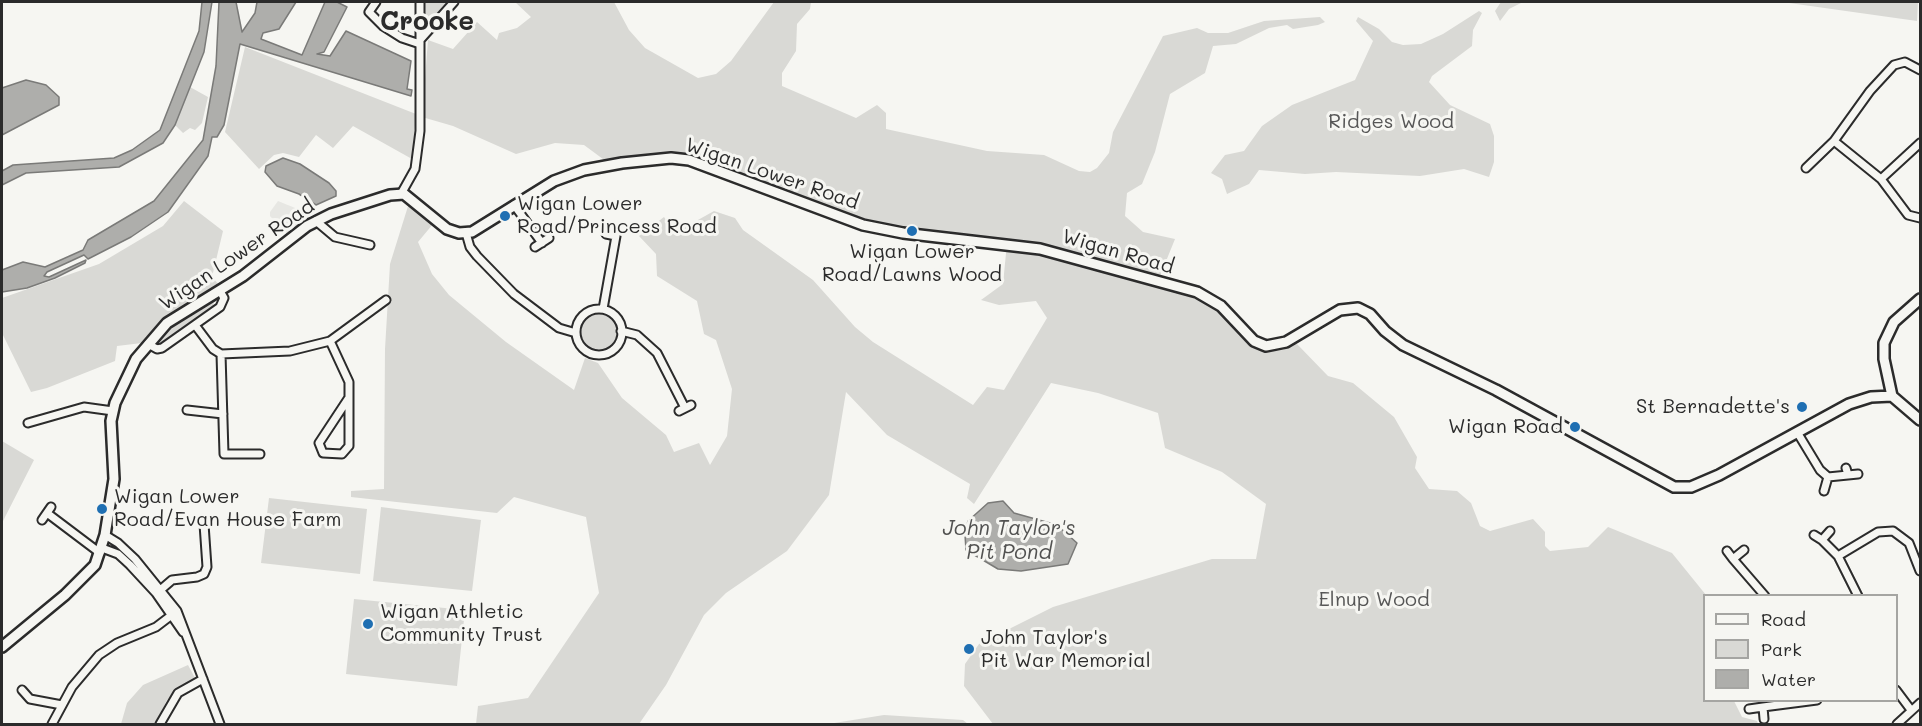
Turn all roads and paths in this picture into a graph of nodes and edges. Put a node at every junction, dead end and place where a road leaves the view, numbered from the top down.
1 (376, 2) edge
2 (420, 2) edge
3 (454, 2) edge
4 (420, 42) junction
5 (1920, 70) edge
6 (1834, 141) junction
7 (1920, 143) edge
8 (1806, 168) dead end
9 (1881, 178) junction
10 (400, 194) junction
11 (514, 206) junction
12 (1920, 218) edge
13 (316, 221) junction
14 (466, 233) junction
15 (606, 234) dead end
16 (542, 243) dead end
17 (370, 245) dead end
18 (1025, 246) joint
19 (220, 291) junction
20 (1920, 299) edge
21 (387, 300) dead end
22 (603, 309) junction
23 (195, 325) junction
24 (621, 331) junction
25 (576, 333) junction
26 (330, 341) junction
27 (148, 344) junction
28 (221, 354) junction
29 (1892, 396) junction
30 (348, 399) junction
31 (685, 408) dead end
32 (187, 410) dead end
33 (112, 411) junction
34 (223, 414) junction
35 (1920, 420) edge
36 (33, 424) dead end
37 (1797, 432) junction
38 (260, 454) dead end
39 (1858, 474) dead end
40 (1828, 477) junction
41 (1824, 491) dead end
42 (46, 513) dead end
43 (204, 524) dead end
44 (1830, 531) dead end
45 (105, 535) junction
46 (1814, 535) dead end
47 (1822, 540) junction
48 (101, 550) junction
49 (1744, 550) dead end
50 (1727, 551) dead end
51 (1838, 556) junction
52 (1733, 559) junction
53 (1920, 571) edge
54 (158, 591) junction
55 (1763, 594) edge
56 (1857, 594) edge
57 (174, 613) junction
58 (2, 647) edge
59 (203, 679) junction
60 (22, 690) dead end
61 (1898, 693) edge
62 (1801, 702) edge
63 (1920, 703) edge
64 (62, 705) junction
65 (1763, 707) junction
66 (1749, 709) dead end
67 (1911, 710) junction
68 (1764, 719) dead end
69 (52, 724) edge
70 (160, 724) edge
71 (220, 724) edge
72 (1897, 724) edge

1 - 4 street
2 - 4 street
3 - 4 street
4 - 10 street
5 - 6 street
6 - 8 street
6 - 9 street
7 - 9 street
9 - 12 street
10 - 13 main road, Wigan Lower Road
10 - 14 main road
11 - 14 main road, Wigan Lower Road
11 - 16 street
11 - 18 main road, Wigan Lower Road
13 - 17 street
13 - 19 main road, Wigan Lower Road
14 - 25 street
15 - 22 street
18 - 37 main road, Wigan Road
19 - 23 street
19 - 27 main road, Wigan Lower Road
20 - 29 main road
21 - 26 street
22 - 24 street
22 - 25 street
23 - 27 street
23 - 28 street
24 - 25 street
24 - 31 street
26 - 28 street
26 - 30 street
27 - 33 main road, Wigan Lower Road
28 - 34 street
29 - 35 main road
29 - 37 main road, Wigan Road
30 - 30 street
32 - 34 street
33 - 36 street
33 - 45 main road, Wigan Lower Road
34 - 38 street
37 - 40 street
39 - 40 street
40 - 41 street
42 - 48 street
43 - 54 street
44 - 47 street
45 - 48 main road, Wigan Lower Road
45 - 54 street
46 - 47 street
47 - 51 street
48 - 54 street
48 - 58 main road, Wigan Lower Road
49 - 52 street
50 - 52 street
51 - 53 street
51 - 56 street
52 - 55 street
54 - 57 street
57 - 59 street
57 - 64 street
59 - 70 street
59 - 71 street
60 - 64 street
61 - 67 street
62 - 65 street
63 - 67 street
64 - 69 street
65 - 66 street
65 - 68 street
67 - 72 street

